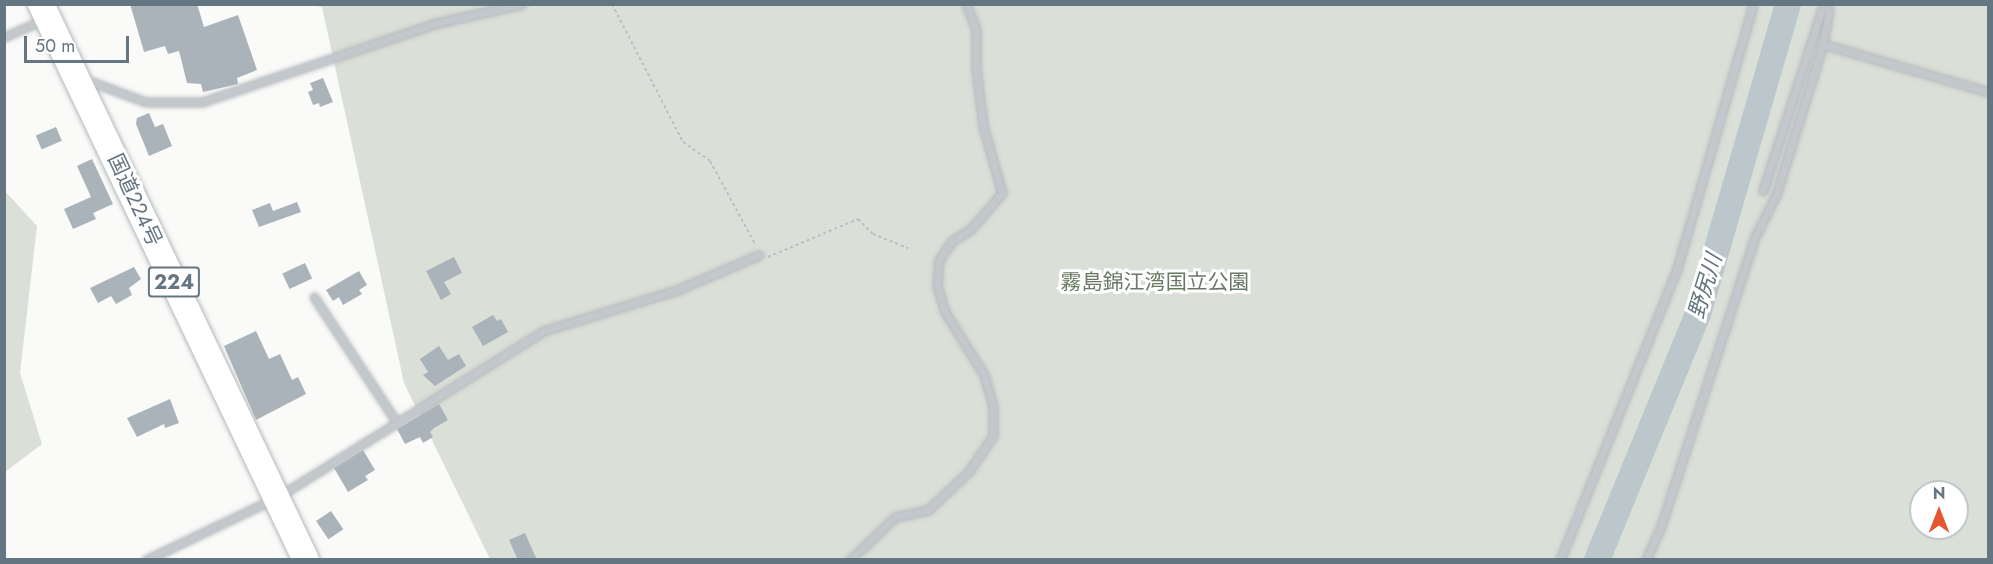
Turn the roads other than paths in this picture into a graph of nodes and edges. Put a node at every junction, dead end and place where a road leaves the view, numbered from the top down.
1 (522, 4) edge
2 (966, 4) edge
3 (1753, 5) edge
4 (44, 11) edge
5 (4, 37) edge
6 (1823, 44) junction
7 (76, 76) junction
8 (1989, 92) edge
9 (1763, 191) dead end
10 (759, 255) road end
11 (314, 297) dead end
12 (395, 420) junction
13 (275, 499) junction
14 (146, 560) edge
15 (306, 560) edge
16 (850, 560) edge
17 (1560, 560) edge
18 (1646, 560) edge

1 - 7 lane
2 - 16 lane
3 - 17 lane
4 - 5 lane
4 - 7 highway, 国道224号 / 224
6 - 8 lane
6 - 9 lane
6 - 18 lane
7 - 13 highway, 国道224号 / 224
10 - 12 lane
11 - 12 lane
12 - 13 lane
13 - 14 lane
13 - 15 highway, 国道224号 / 224

